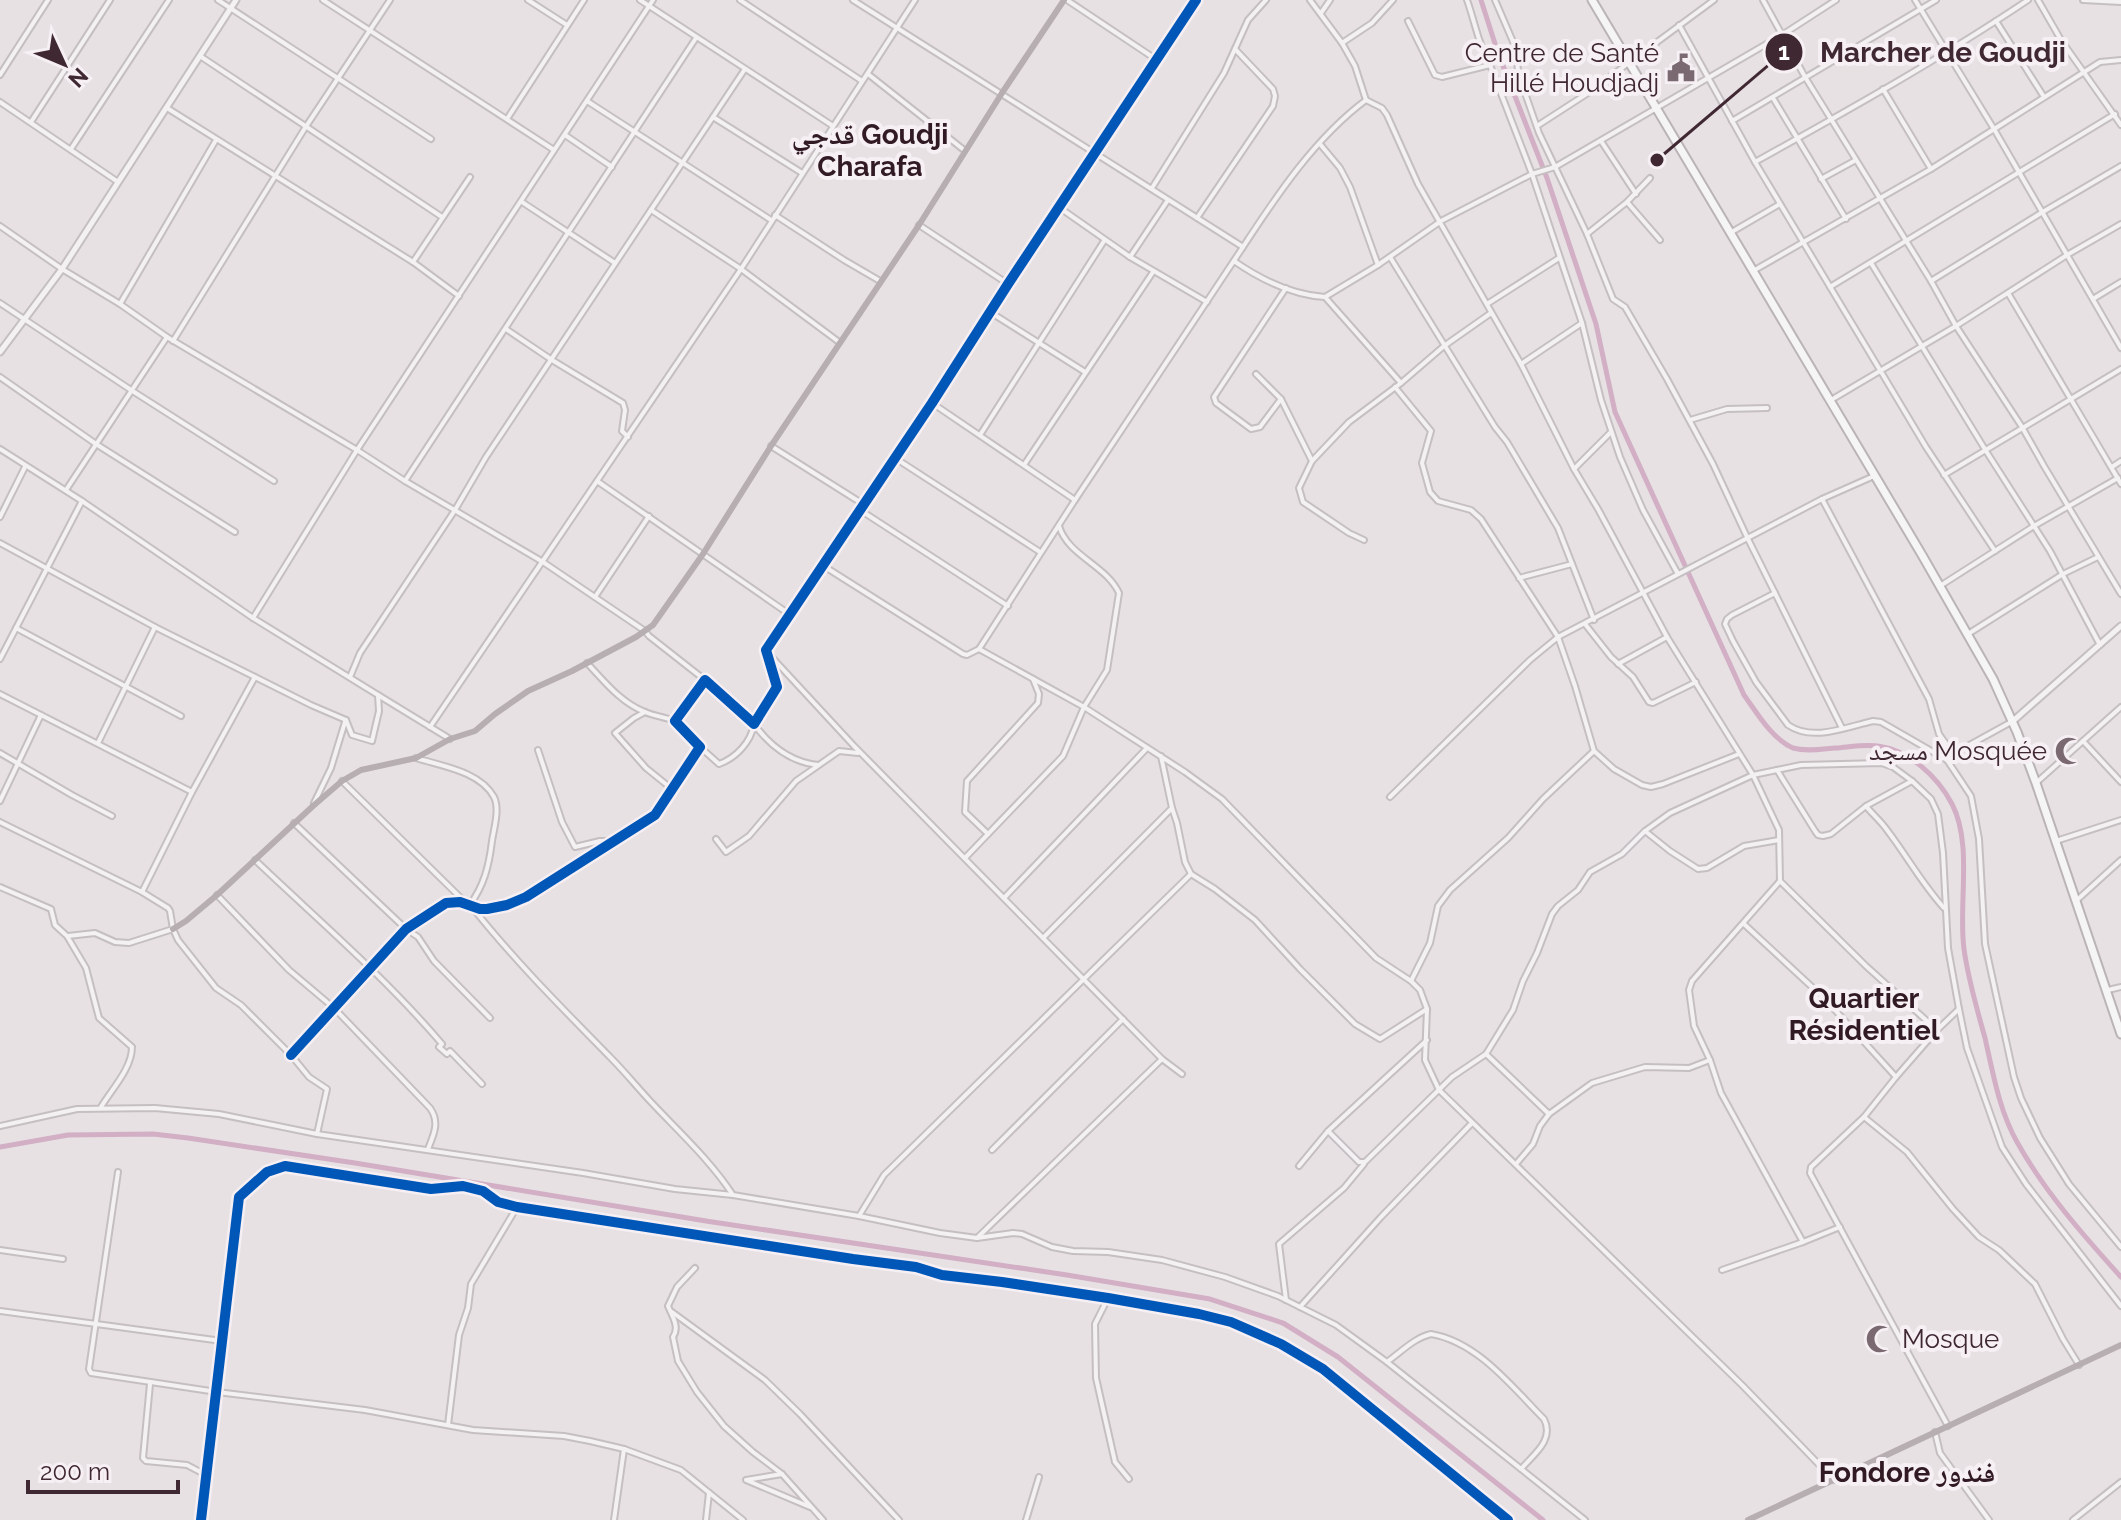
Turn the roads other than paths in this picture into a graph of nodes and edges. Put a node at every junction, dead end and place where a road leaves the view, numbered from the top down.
1 (48, 0) edge
2 (110, 0) edge
3 (169, 0) edge
4 (218, 0) edge
5 (236, 0) edge
6 (323, 0) edge
7 (390, 0) edge
8 (528, 0) edge
9 (584, 0) edge
10 (640, 0) edge
11 (653, 0) edge
12 (740, 0) edge
13 (853, 0) edge
14 (915, 0) edge
15 (1065, 0) edge
16 (1196, 0) edge
17 (1266, 0) edge
18 (1310, 0) edge
19 (1330, 0) edge
20 (1393, 0) edge
21 (1467, 0) edge
22 (1495, 0) edge
23 (1592, 0) edge
24 (1714, 0) edge
25 (1763, 0) edge
26 (1836, 0) edge
27 (1915, 0) edge
28 (1936, 0) edge
29 (2028, 0) edge
30 (2038, 0) edge
31 (2083, 0) edge
32 (1706, 2) edge
33 (2121, 2) edge
34 (649, 6) junction
35 (231, 9) junction
36 (1920, 9) junction
37 (1321, 13) junction
38 (1408, 21) dead end
39 (1996, 21) junction
40 (567, 25) junction
41 (1679, 25) junction
42 (896, 29) junction
43 (370, 31) junction
44 (1782, 35) junction
45 (696, 38) junction
46 (1342, 43) junction
47 (1235, 49) junction
48 (1946, 51) junction
49 (200, 56) junction
50 (1157, 60) junction
51 (2121, 60) edge
52 (1628, 61) junction
53 (1490, 65) junction
54 (745, 69) junction
55 (867, 73) junction
56 (2083, 74) junction
57 (0, 75) edge
58 (1805, 77) junction
59 (1709, 78) junction
60 (338, 79) junction
61 (862, 81) junction
62 (1883, 89) junction
63 (1002, 93) junction
64 (1773, 98) junction
65 (2045, 98) junction
66 (1366, 100) junction
67 (587, 101) junction
68 (0, 102) edge
69 (167, 108) junction
70 (1656, 109) junction
71 (2115, 114) junction
72 (713, 117) junction
73 (507, 119) junction
74 (1831, 119) junction
75 (1732, 121) junction
76 (31, 122) junction
77 (2121, 125) edge
78 (833, 126) junction
79 (1537, 126) junction
80 (305, 128) junction
81 (1994, 129) junction
82 (635, 132) junction
83 (565, 134) junction
84 (431, 139) dead end
85 (1797, 139) junction
86 (217, 140) junction
87 (1601, 141) junction
88 (1320, 144) junction
89 (71, 149) junction
90 (554, 150) junction
91 (966, 152) junction
92 (1096, 153) junction
93 (1856, 160) junction
94 (1755, 162) junction
95 (683, 163) junction
96 (2121, 166) edge
97 (612, 167) junction
98 (1555, 167) junction
99 (1931, 169) junction
100 (2019, 172) junction
101 (802, 173) junction
102 (276, 174) junction
103 (1533, 174) junction
104 (470, 177) dead end
105 (1650, 178) dead end
106 (1821, 179) junction
107 (118, 182) junction
108 (1151, 189) junction
109 (1636, 194) junction
110 (1880, 199) junction
111 (1168, 200) junction
112 (522, 202) junction
113 (1627, 202) junction
114 (1781, 204) junction
115 (1060, 208) junction
116 (651, 210) junction
117 (2041, 213) junction
118 (442, 217) junction
119 (773, 218) junction
120 (1197, 218) junction
121 (1846, 219) junction
122 (1441, 221) junction
123 (919, 225) junction
124 (0, 226) edge
125 (2119, 226) edge
126 (570, 233) junction
127 (1730, 233) junction
128 (1587, 234) junction
129 (2121, 235) edge
130 (1660, 240) dead end
131 (1104, 241) junction
132 (1905, 241) junction
133 (1805, 243) junction
134 (1243, 247) junction
135 (2067, 255) junction
136 (1390, 256) junction
137 (1130, 257) junction
138 (1559, 258) junction
139 (1234, 261) junction
140 (413, 262) junction
141 (615, 263) junction
142 (1871, 263) junction
143 (1378, 265) junction
144 (62, 269) junction
145 (741, 269) junction
146 (1753, 271) junction
147 (1153, 272) junction
148 (880, 281) junction
149 (1931, 281) junction
150 (2121, 282) edge
151 (1008, 284) junction
152 (1830, 287) junction
153 (1286, 288) junction
154 (2008, 292) junction
155 (459, 296) junction
156 (1325, 297) junction
157 (2093, 299) junction
158 (1207, 302) junction
159 (0, 303) edge
160 (120, 304) junction
161 (1487, 304) junction
162 (990, 312) junction
163 (1491, 313) junction
164 (25, 319) junction
165 (1582, 323) junction
166 (1956, 326) junction
167 (506, 329) junction
168 (167, 337) junction
169 (173, 341) junction
170 (839, 342) junction
171 (1038, 343) junction
172 (1444, 346) junction
173 (1922, 346) junction
174 (2121, 348) edge
175 (0, 352) edge
176 (552, 360) junction
177 (1521, 364) junction
178 (2121, 369) edge
179 (1880, 370) junction
180 (1085, 372) junction
181 (1256, 374) dead end
182 (0, 377) edge
183 (1401, 383) junction
184 (1395, 387) junction
185 (131, 390) junction
186 (1281, 399) junction
187 (2071, 399) junction
188 (1829, 401) junction
189 (932, 403) junction
190 (1767, 408) dead end
191 (1690, 420) junction
192 (2022, 427) junction
193 (1611, 432) junction
194 (980, 435) junction
195 (628, 437) junction
196 (96, 444) junction
197 (771, 446) junction
198 (0, 449) edge
199 (357, 450) junction
200 (1986, 451) junction
201 (895, 458) junction
202 (1312, 461) junction
203 (2121, 461) edge
204 (1024, 465) junction
205 (25, 467) junction
206 (2112, 467) junction
207 (1574, 469) junction
208 (1944, 475) junction
209 (1874, 476) junction
210 (2118, 478) junction
211 (274, 481) dead end
212 (405, 481) junction
213 (597, 481) junction
214 (2121, 484) edge
215 (66, 490) junction
216 (1822, 499) junction
217 (1075, 500) junction
218 (82, 501) junction
219 (861, 507) junction
220 (2068, 507) junction
221 (455, 510) junction
222 (649, 516) junction
223 (0, 517) edge
224 (1059, 526) junction
225 (2034, 526) junction
226 (235, 532) dead end
227 (1747, 537) junction
228 (1364, 540) dead end
229 (0, 543) edge
230 (1995, 551) junction
231 (1041, 553) junction
232 (703, 554) junction
233 (2098, 557) junction
234 (543, 562) junction
235 (1572, 564) junction
236 (822, 565) junction
237 (47, 570) junction
238 (1678, 574) junction
239 (2063, 574) junction
240 (1519, 578) junction
241 (1940, 586) junction
242 (1644, 593) junction
243 (1775, 593) junction
244 (2121, 594) edge
245 (595, 597) junction
246 (1008, 606) junction
247 (789, 614) junction
248 (253, 618) junction
249 (1594, 620) junction
250 (1585, 624) junction
251 (2121, 626) edge
252 (155, 627) junction
253 (16, 628) junction
254 (645, 631) junction
255 (1968, 634) junction
256 (1558, 637) junction
257 (1667, 637) junction
258 (2100, 645) junction
259 (979, 649) junction
260 (766, 650) junction
261 (0, 659) edge
262 (587, 663) junction
263 (1618, 664) junction
264 (255, 677) junction
265 (350, 677) junction
266 (1032, 679) junction
267 (705, 680) junction
268 (1696, 682) junction
269 (125, 687) junction
270 (0, 694) edge
271 (378, 695) junction
272 (1084, 707) junction
273 (2121, 707) edge
274 (645, 712) junction
275 (41, 715) junction
276 (181, 716) dead end
277 (346, 720) junction
278 (675, 721) junction
279 (2013, 721) junction
280 (754, 724) junction
281 (430, 727) junction
282 (1842, 728) junction
283 (450, 739) junction
284 (2083, 741) junction
285 (98, 744) junction
286 (700, 747) junction
287 (1147, 748) junction
288 (538, 750) dead end
289 (1594, 751) junction
290 (0, 753) edge
291 (860, 753) junction
292 (1739, 754) junction
293 (1953, 754) junction
294 (1161, 756) junction
295 (416, 758) junction
296 (1947, 760) junction
297 (18, 764) junction
298 (820, 766) junction
299 (1777, 770) junction
300 (1753, 775) junction
301 (342, 781) junction
302 (1912, 781) junction
303 (2121, 782) edge
304 (2036, 783) junction
305 (673, 790) junction
306 (192, 792) junction
307 (1390, 797) dead end
308 (0, 801) edge
309 (313, 806) junction
310 (1866, 806) junction
311 (1172, 808) junction
312 (112, 816) dead end
313 (2121, 820) edge
314 (0, 822) edge
315 (294, 823) junction
316 (1645, 831) junction
317 (988, 834) junction
318 (716, 839) dead end
319 (1779, 840) junction
320 (614, 841) junction
321 (2056, 841) junction
322 (965, 858) junction
323 (255, 860) junction
324 (2121, 860) edge
325 (1191, 874) junction
326 (1780, 881) junction
327 (0, 887) edge
328 (142, 892) junction
329 (217, 895) junction
330 (1004, 898) junction
331 (2077, 900) junction
332 (470, 906) junction
333 (1946, 909) junction
334 (1744, 923) junction
335 (173, 929) junction
336 (406, 929) junction
337 (67, 936) junction
338 (1043, 938) junction
339 (371, 968) junction
340 (1084, 979) junction
341 (1411, 981) junction
342 (2121, 987) edge
343 (2106, 991) junction
344 (334, 1008) junction
345 (1427, 1009) junction
346 (1959, 1009) junction
347 (490, 1018) dead end
348 (1123, 1019) junction
349 (1937, 1030) junction
350 (2121, 1034) edge
351 (1427, 1040) junction
352 (1486, 1054) junction
353 (291, 1055) junction
354 (1162, 1059) junction
355 (1710, 1060) junction
356 (1182, 1074) dead end
357 (1896, 1077) junction
358 (482, 1084) dead end
359 (1439, 1090) junction
360 (100, 1108) junction
361 (1549, 1114) junction
362 (1864, 1117) junction
363 (1472, 1123) junction
364 (0, 1126) edge
365 (1328, 1131) junction
366 (317, 1134) junction
367 (428, 1149) junction
368 (992, 1150) dead end
369 (1365, 1162) junction
370 (1516, 1164) junction
371 (1299, 1166) dead end
372 (118, 1172) dead end
373 (733, 1195) junction
374 (517, 1207) junction
375 (859, 1216) junction
376 (1840, 1227) junction
377 (977, 1238) junction
378 (1803, 1242) junction
379 (2121, 1247) edge
380 (0, 1250) edge
381 (63, 1259) dead end
382 (695, 1268) dead end
383 (1722, 1270) dead end
384 (1108, 1298) junction
385 (1286, 1300) junction
386 (2121, 1306) edge
387 (1300, 1307) junction
388 (670, 1310) junction
389 (0, 1311) edge
390 (96, 1324) junction
391 (222, 1341) junction
392 (2121, 1345) edge
393 (1387, 1362) junction
394 (2079, 1365) junction
395 (150, 1383) junction
396 (217, 1392) junction
397 (448, 1426) junction
398 (1948, 1426) junction
399 (1935, 1432) junction
400 (624, 1449) junction
401 (1521, 1469) junction
402 (782, 1474) junction
403 (206, 1475) junction
404 (1039, 1477) dead end
405 (1129, 1479) dead end
406 (1834, 1480) junction
407 (2121, 1482) edge
408 (709, 1493) junction
409 (813, 1509) junction
410 (822, 1519) edge
411 (201, 1520) edge
412 (614, 1520) edge
413 (706, 1520) edge
414 (743, 1520) edge
415 (830, 1520) edge
416 (899, 1520) edge
417 (1026, 1520) edge
418 (1508, 1520) edge
419 (1585, 1520) edge
420 (1748, 1520) edge
421 (1989, 1520) edge
422 (2073, 1520) edge

1 - 57 street
2 - 76 street
3 - 89 street
4 - 35 street
5 - 35 street
6 - 43 street
7 - 43 street
8 - 40 street
9 - 40 street
10 - 34 street
11 - 34 street
12 - 61 street
13 - 42 street
14 - 42 street
15 - 50 street
15 - 63 main road
16 - 50 street
17 - 47 street
18 - 37 street
19 - 37 street
20 - 46 street
21 - 53 street
22 - 79 street
23 - 52 highway
24 - 32 street
25 - 44 street
26 - 44 street
27 - 36 street
28 - 36 street
29 - 39 street
30 - 56 street
31 - 33 street
32 - 41 street
34 - 45 street
34 - 67 street
35 - 49 street
35 - 60 street
36 - 48 street
36 - 58 street
37 - 46 street
38 - 53 street
39 - 48 street
39 - 65 street
40 - 73 street
41 - 52 street
41 - 59 street
42 - 55 street
42 - 63 street
43 - 60 street
43 - 73 street
44 - 58 street
44 - 59 street
45 - 54 street
45 - 82 street
46 - 66 street
47 - 108 street
47 - 120 street
48 - 62 street
48 - 81 street
49 - 69 street
49 - 80 street
50 - 92 street
51 - 56 street
52 - 70 highway
52 - 79 street
53 - 103 street
54 - 72 street
54 - 78 street
55 - 61 street
55 - 91 street
56 - 65 street
56 - 71 street
58 - 64 street
58 - 74 street
59 - 70 street
59 - 75 street
60 - 80 street
60 - 84 street
61 - 78 street
62 - 74 street
62 - 99 street
63 - 91 main road
63 - 92 street
64 - 75 street
64 - 85 street
65 - 81 street
66 - 88 street
66 - 122 street
67 - 82 street
67 - 83 street
68 - 76 street
69 - 86 street
69 - 107 street
70 - 87 street
70 - 127 highway
71 - 77 street
71 - 100 street
72 - 95 street
72 - 101 street
73 - 90 street
74 - 85 street
74 - 93 street
75 - 94 street
76 - 89 street
78 - 101 street
79 - 98 street
80 - 102 street
80 - 118 street
81 - 99 street
81 - 100 street
82 - 95 street
82 - 97 street
83 - 90 street
83 - 97 street
85 - 94 street
85 - 106 street
86 - 102 street
86 - 160 street
87 - 98 street
87 - 109 street
88 - 134 street
88 - 143 street
89 - 107 street
90 - 112 street
91 - 123 main road
92 - 108 street
92 - 115 street
93 - 106 street
93 - 110 street
94 - 114 street
95 - 116 street
95 - 119 street
96 - 117 street
97 - 126 street
98 - 103 street
98 - 128 street
99 - 110 street
100 - 117 street
100 - 132 street
101 - 119 street
102 - 140 street
102 - 169 street
103 - 122 street
103 - 138 street
104 - 118 street
105 - 109 street
106 - 121 street
107 - 144 street
108 - 111 street
109 - 113 street
110 - 121 street
110 - 132 street
111 - 120 street
111 - 137 street
112 - 126 street
112 - 155 street
113 - 128 street
113 - 130 street
114 - 127 street
114 - 133 street
115 - 131 street
115 - 151 street
116 - 141 street
116 - 145 street
117 - 135 street
117 - 149 street
118 - 140 street
119 - 145 street
119 - 148 street
120 - 134 street
121 - 133 street
122 - 136 street
122 - 161 street
123 - 148 main road
123 - 151 street
124 - 144 street
125 - 129 street
125 - 135 street
126 - 141 street
126 - 167 street
127 - 146 highway
128 - 191 street
131 - 137 street
131 - 171 street
132 - 142 street
132 - 149 street
133 - 146 street
133 - 152 street
134 - 139 street
135 - 154 street
135 - 157 street
136 - 143 street
136 - 172 street
137 - 147 street
138 - 161 street
138 - 165 street
139 - 153 street
139 - 158 street
140 - 155 street
141 - 176 street
142 - 152 street
142 - 173 street
143 - 156 street
144 - 160 street
144 - 164 street
145 - 170 street
145 - 195 street
146 - 188 highway
147 - 158 street
147 - 180 street
148 - 170 main road
149 - 166 street
150 - 157 street
151 - 162 street
152 - 179 street
153 - 156 street
153 - 186 street
154 - 166 street
154 - 187 street
155 - 199 street
156 - 183 street
157 - 174 street
158 - 217 street
159 - 164 street
160 - 168 street
161 - 163 street
162 - 171 street
162 - 189 street
163 - 172 street
163 - 177 street
164 - 175 street
164 - 185 street
165 - 177 street
165 - 193 street
166 - 173 street
166 - 192 street
167 - 176 street
167 - 212 street
168 - 169 street
168 - 185 street
169 - 199 street
170 - 197 main road
171 - 180 street
171 - 194 street
172 - 183 street
172 - 235 street
173 - 179 street
173 - 200 street
176 - 195 street
176 - 221 street
177 - 207 street
178 - 187 street
179 - 188 street
179 - 208 street
180 - 204 street
181 - 186 street
182 - 196 street
183 - 184 street
184 - 202 street
184 - 240 street
185 - 196 street
185 - 211 street
186 - 202 street
187 - 192 street
187 - 206 street
188 - 209 highway
189 - 194 street
189 - 201 street
190 - 191 street
191 - 227 street
192 - 200 street
192 - 220 street
193 - 207 street
193 - 238 street
194 - 204 street
195 - 213 street
196 - 215 street
196 - 226 street
197 - 219 street
197 - 232 main road
198 - 205 street
199 - 212 street
199 - 248 street
200 - 208 street
200 - 225 street
201 - 219 street
201 - 231 street
202 - 228 street
203 - 206 street
204 - 217 street
205 - 215 street
205 - 223 street
206 - 210 street
207 - 242 street
208 - 230 street
209 - 216 street
209 - 241 highway
210 - 214 street
210 - 220 street
212 - 221 street
213 - 222 street
213 - 234 street
215 - 218 street
216 - 227 street
216 - 293 street
217 - 224 street
218 - 237 street
218 - 248 street
219 - 236 street
219 - 246 street
220 - 225 street
220 - 233 street
221 - 234 street
221 - 265 street
222 - 232 street
222 - 245 street
224 - 231 street
224 - 272 street
225 - 230 street
225 - 239 street
227 - 238 street
227 - 243 street
229 - 237 street
230 - 241 street
231 - 246 street
232 - 247 street
232 - 254 main road
233 - 239 street
233 - 244 street
234 - 245 street
234 - 281 street
235 - 240 street
235 - 249 street
236 - 247 street
236 - 259 street
237 - 252 street
237 - 253 street
238 - 242 street
239 - 255 street
239 - 258 street
240 - 256 street
241 - 255 highway
242 - 249 street
242 - 257 street
243 - 282 street
243 - 282 street
245 - 254 street
246 - 259 street
247 - 260 street
248 - 265 street
249 - 250 street
250 - 256 street
250 - 263 street
251 - 258 street
252 - 264 street
252 - 269 street
253 - 261 street
253 - 269 street
254 - 262 main road
254 - 267 street
255 - 279 highway
256 - 289 street
256 - 307 street
257 - 263 street
257 - 268 street
258 - 279 street
259 - 266 street
260 - 280 street
260 - 291 street
262 - 274 street
262 - 283 main road
263 - 268 street
264 - 277 street
264 - 306 street
265 - 271 street
266 - 272 street
266 - 317 street
267 - 278 street
267 - 280 street
268 - 292 street
269 - 276 street
269 - 285 street
270 - 275 street
271 - 277 street
271 - 281 street
272 - 287 street
272 - 317 street
273 - 284 street
274 - 278 street
274 - 305 street
275 - 285 street
275 - 297 street
277 - 309 street
278 - 286 street
279 - 293 street
279 - 304 highway
280 - 286 street
280 - 298 street
281 - 283 street
282 - 296 street
283 - 295 main road
284 - 303 street
284 - 304 street
285 - 306 street
286 - 305 street
287 - 294 street
287 - 330 street
288 - 320 street
289 - 292 street
289 - 341 street
290 - 297 street
291 - 298 street
291 - 322 street
292 - 300 street
293 - 296 street
294 - 311 street
294 - 341 street
295 - 301 main road
295 - 332 street
296 - 379 street
297 - 308 street
297 - 312 street
298 - 318 street
299 - 300 street
299 - 302 street
299 - 310 street
300 - 316 street
300 - 319 street
301 - 309 main road
301 - 332 street
302 - 310 street
302 - 333 street
304 - 321 highway
305 - 320 street
306 - 328 street
309 - 315 main road
310 - 333 street
311 - 325 street
311 - 338 street
313 - 321 street
314 - 328 street
315 - 323 main road
315 - 336 street
316 - 319 street
316 - 352 street
317 - 322 street
319 - 326 street
320 - 332 street
321 - 331 highway
322 - 330 street
323 - 329 main road
323 - 339 street
324 - 331 street
325 - 340 street
325 - 345 street
326 - 334 street
326 - 349 street
327 - 337 street
328 - 335 street
329 - 335 main road
329 - 344 street
330 - 338 street
331 - 343 highway
332 - 336 street
332 - 373 street
333 - 346 street
334 - 355 street
334 - 357 street
335 - 337 street
335 - 353 street
336 - 339 street
336 - 347 street
337 - 360 street
338 - 340 street
339 - 344 street
339 - 358 street
340 - 348 street
340 - 375 street
341 - 345 street
342 - 343 street
343 - 350 highway
344 - 353 street
344 - 367 street
345 - 351 street
346 - 349 street
346 - 386 street
348 - 354 street
348 - 368 street
349 - 357 street
351 - 359 street
351 - 365 street
352 - 359 street
352 - 361 street
353 - 366 street
354 - 356 street
354 - 377 street
355 - 361 street
355 - 378 street
357 - 362 street
359 - 363 street
359 - 369 street
360 - 364 street
360 - 366 street
361 - 370 street
362 - 376 street
362 - 394 street
363 - 370 street
363 - 387 street
365 - 369 street
365 - 371 street
366 - 367 street
367 - 373 street
369 - 385 street
370 - 406 street
372 - 390 street
373 - 375 street
374 - 384 street
374 - 391 street
374 - 397 street
375 - 377 street
376 - 378 street
376 - 398 street
377 - 385 street
378 - 383 street
380 - 381 street
382 - 388 street
384 - 405 street
384 - 418 street
385 - 387 street
387 - 393 street
388 - 402 street
388 - 416 street
389 - 390 street
390 - 391 street
390 - 395 street
391 - 396 street
392 - 394 main road
393 - 401 street
393 - 401 street
394 - 398 main road
395 - 396 street
395 - 403 street
396 - 397 street
396 - 403 street
397 - 400 street
398 - 399 main road
399 - 406 main road
399 - 421 street
400 - 408 street
400 - 412 street
401 - 419 street
402 - 409 street
402 - 409 street
403 - 411 street
404 - 417 street
406 - 420 main road
407 - 422 street
408 - 413 street
408 - 414 street
409 - 410 street
410 - 415 street

